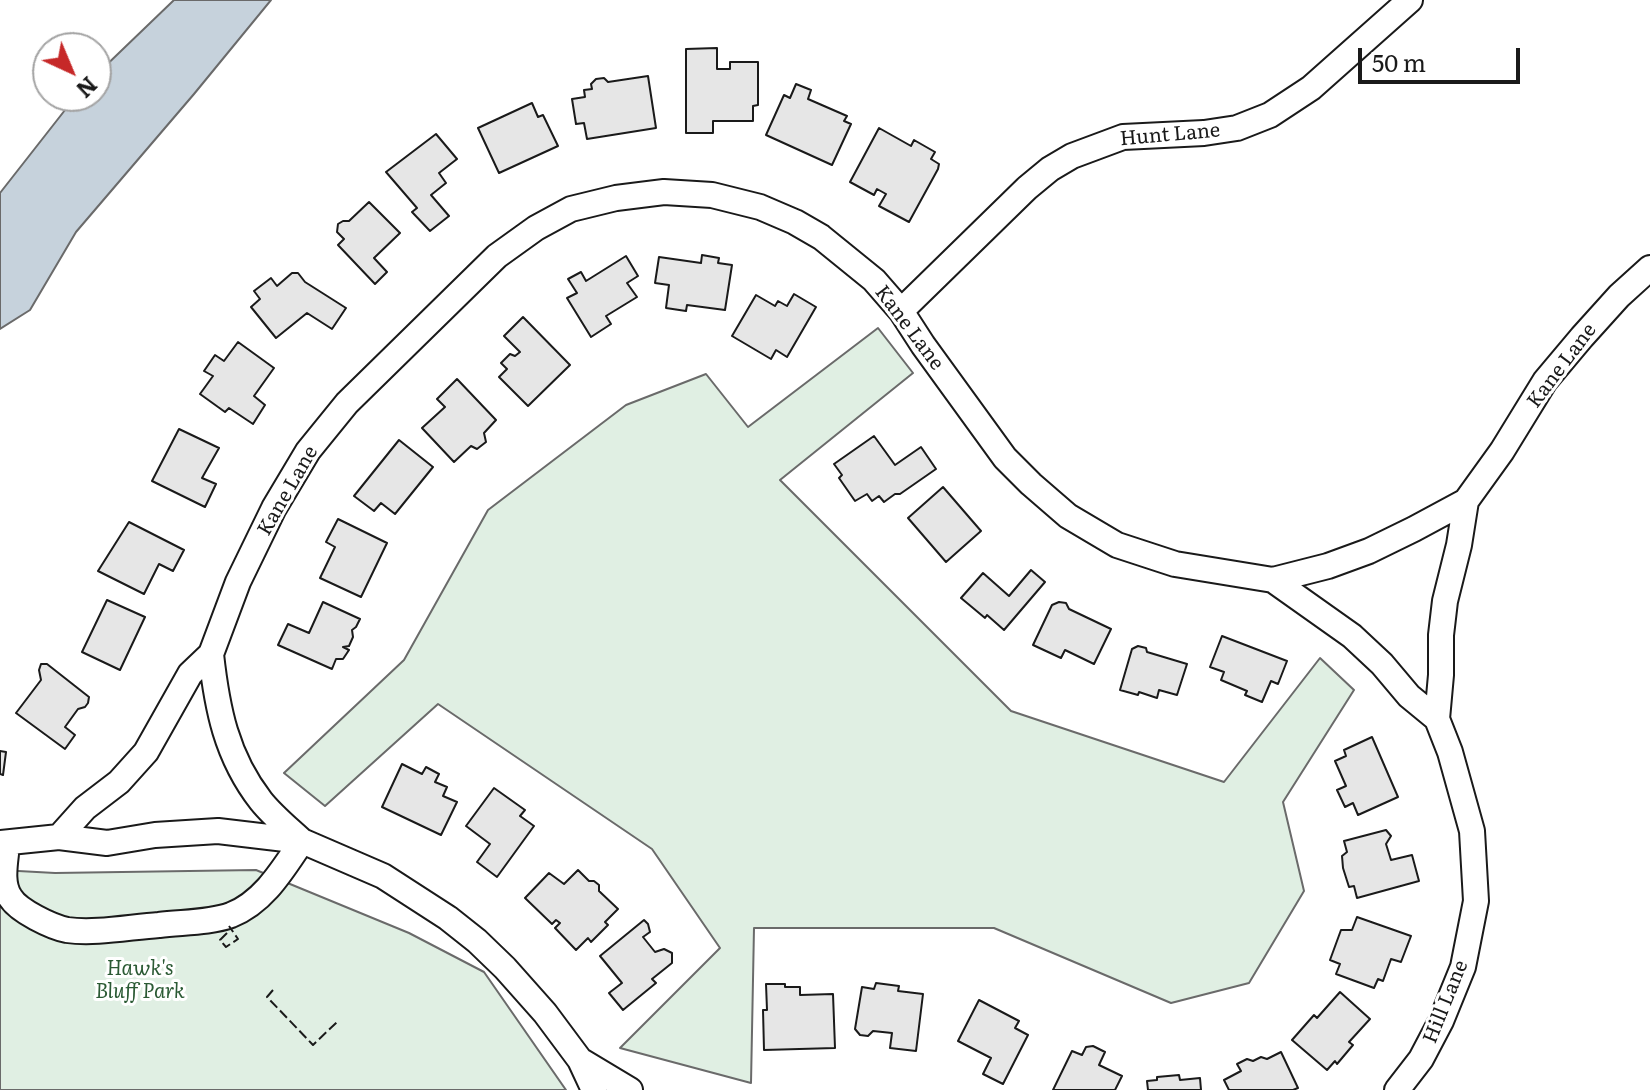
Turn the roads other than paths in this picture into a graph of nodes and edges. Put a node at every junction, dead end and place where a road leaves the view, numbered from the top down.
1 (1410, 0) edge
2 (1650, 268) edge
3 (901, 311) junction
4 (1466, 501) junction
5 (1273, 580) junction
6 (211, 654) junction
7 (1437, 719) junction
8 (59, 837) junction
9 (302, 841) junction
10 (4, 843) edge
11 (580, 1060) junction
12 (594, 1090) edge
13 (630, 1090) edge
14 (1397, 1090) edge

1 - 3 street, Hunt Lane
2 - 4 street, Kane Lane
3 - 5 street, Kane Lane
3 - 6 street, Kane Lane
4 - 5 street, Kane Lane
4 - 7 street
5 - 7 street
6 - 8 street, Kane Lane
6 - 9 street, Kane Lane
7 - 14 street, Hill Lane
8 - 9 street
8 - 10 street
9 - 10 street
9 - 11 street
11 - 12 street
11 - 13 street

